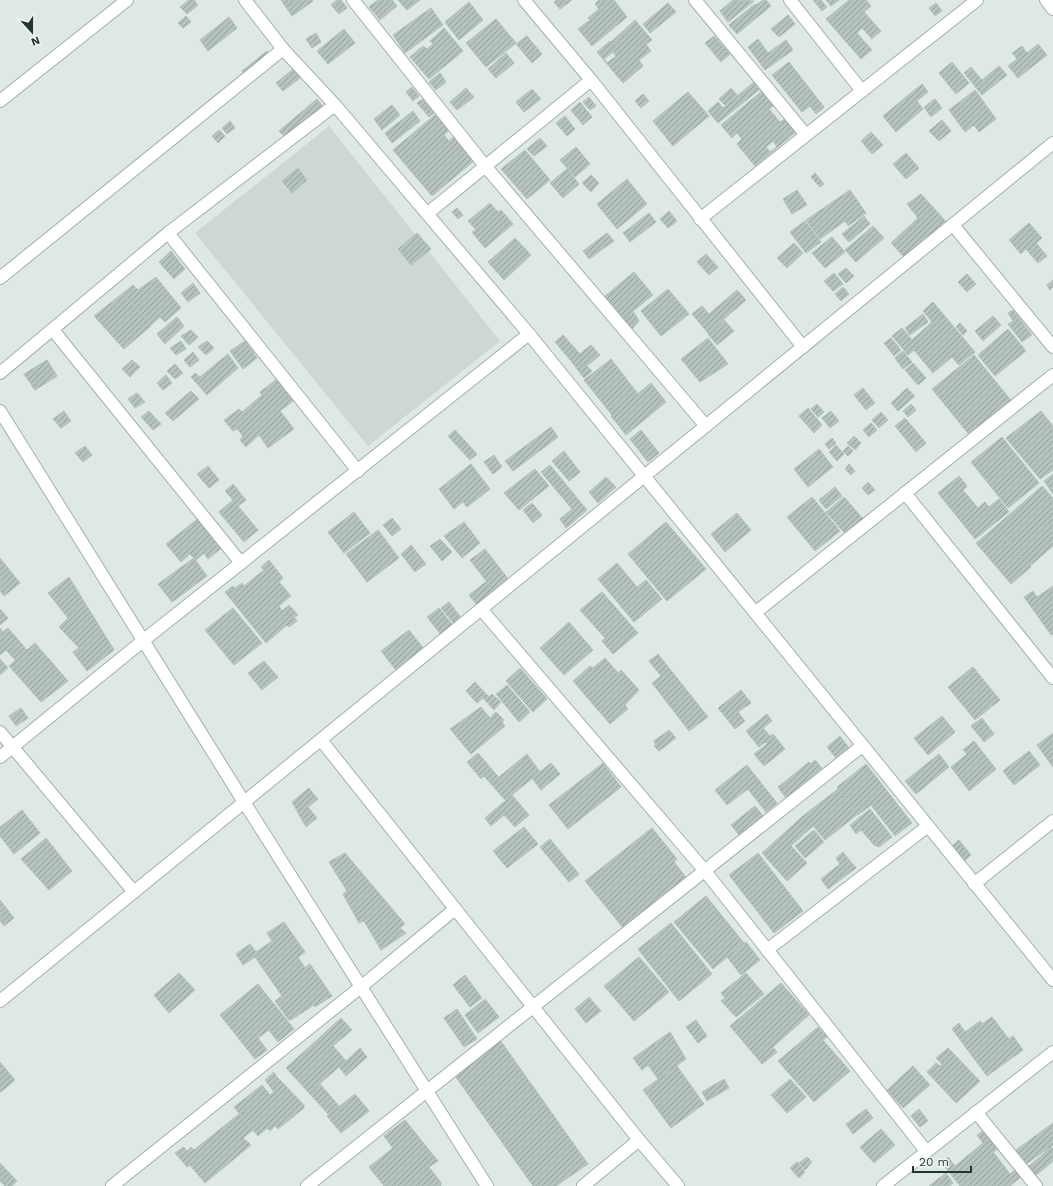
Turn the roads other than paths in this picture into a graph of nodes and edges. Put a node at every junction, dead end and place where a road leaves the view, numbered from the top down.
1 (127, 0) edge
2 (245, 0) edge
3 (353, 0) edge
4 (524, 0) edge
5 (695, 0) edge
6 (790, 0) edge
7 (978, 0) edge
8 (1046, 0) edge
9 (1053, 9) edge
10 (283, 49) junction
11 (591, 80) junction
12 (862, 91) junction
13 (0, 101) edge
14 (335, 105) junction
15 (806, 135) junction
16 (1053, 143) edge
17 (486, 167) junction
18 (428, 214) junction
19 (700, 218) junction
20 (953, 225) junction
21 (168, 233) junction
22 (0, 278) edge
23 (52, 330) junction
24 (529, 334) junction
25 (803, 347) junction
26 (1053, 347) edge
27 (0, 372) edge
28 (1053, 375) edge
29 (0, 411) edge
30 (706, 426) junction
31 (358, 471) junction
32 (644, 476) junction
33 (905, 493) junction
34 (241, 563) junction
35 (481, 609) junction
36 (755, 613) junction
37 (144, 640) junction
38 (1053, 678) edge
39 (0, 732) edge
40 (321, 740) junction
41 (862, 746) junction
42 (12, 747) junction
43 (0, 757) edge
44 (244, 802) junction
45 (1053, 821) edge
46 (928, 826) junction
47 (705, 871) junction
48 (974, 884) junction
49 (134, 892) junction
50 (455, 909) junction
51 (767, 950) junction
52 (1053, 980) edge
53 (362, 986) junction
54 (0, 1001) edge
55 (533, 1007) junction
56 (1053, 1052) edge
57 (427, 1090) junction
58 (976, 1112) junction
59 (639, 1140) junction
60 (926, 1151) junction
61 (112, 1186) edge
62 (307, 1186) edge
63 (487, 1186) edge
64 (583, 1186) edge
65 (678, 1186) edge
66 (883, 1186) edge
67 (1036, 1186) edge

1 - 13 street
2 - 10 street
3 - 17 street
4 - 11 street
5 - 15 street
6 - 12 street
7 - 12 street
8 - 9 street
10 - 14 street
10 - 22 street
11 - 17 street
11 - 19 street
12 - 15 street
14 - 18 street
14 - 21 street
15 - 19 street
16 - 20 street
17 - 18 street
17 - 30 street
18 - 24 street
19 - 25 street
20 - 25 street
20 - 26 street
21 - 23 street
21 - 31 street
23 - 27 street
23 - 34 street
24 - 31 street
24 - 32 street
25 - 30 street
28 - 33 street
29 - 37 street
30 - 32 street
31 - 34 street
32 - 35 street
32 - 36 street
33 - 36 street
33 - 38 street
34 - 37 street
35 - 40 street
35 - 47 street
36 - 41 street
37 - 42 street
37 - 44 street
39 - 42 street
40 - 44 street
40 - 50 street
41 - 46 street
41 - 47 street
42 - 43 street
42 - 49 street
44 - 49 street
44 - 53 street
45 - 48 street
46 - 48 street
46 - 51 street
47 - 51 street
47 - 55 street
48 - 52 street
49 - 54 street
50 - 53 street
50 - 55 street
51 - 60 street
53 - 57 street
53 - 61 street
55 - 57 street
55 - 59 street
56 - 58 street
57 - 62 street
57 - 63 street
58 - 60 street
58 - 67 street
59 - 64 street
59 - 65 street
60 - 66 street

